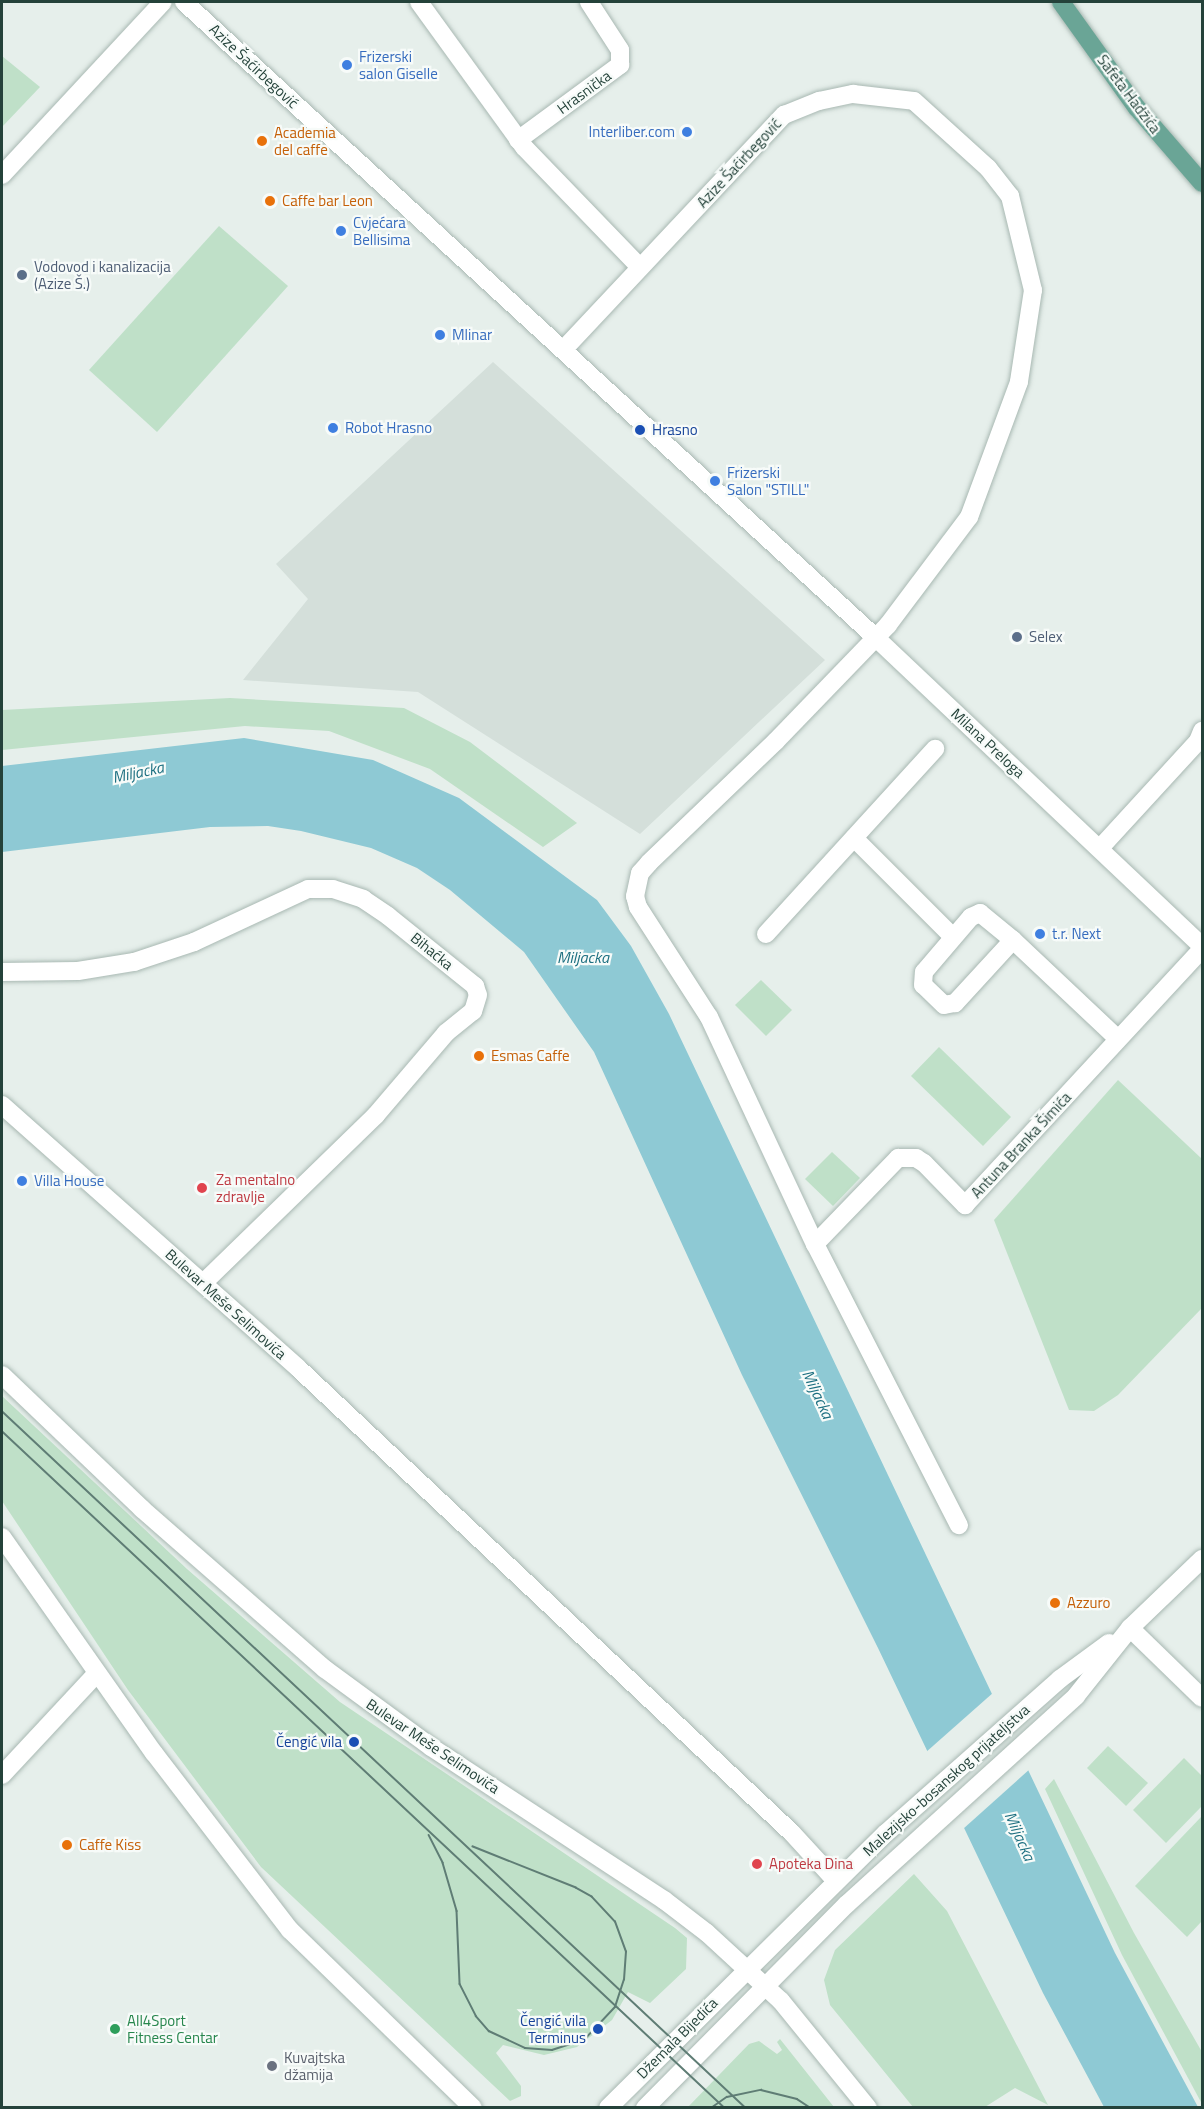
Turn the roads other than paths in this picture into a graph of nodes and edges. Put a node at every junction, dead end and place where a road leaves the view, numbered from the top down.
1 (163, 2) edge
2 (184, 2) edge
3 (419, 2) edge
4 (589, 2) edge
5 (1061, 2) edge
6 (518, 140) junction
7 (2, 175) edge
8 (1203, 183) edge
9 (640, 267) junction
10 (562, 350) junction
11 (876, 637) junction
12 (1201, 739) edge
13 (935, 749) dead end
14 (854, 838) junction
15 (1101, 847) junction
16 (766, 934) dead end
17 (953, 937) junction
18 (1013, 940) junction
19 (1203, 947) edge
20 (2, 972) edge
21 (1118, 1039) junction
22 (2, 1105) edge
23 (815, 1244) junction
24 (203, 1282) junction
25 (2, 1375) edge
26 (959, 1525) dead end
27 (2, 1537) edge
28 (1203, 1559) edge
29 (1130, 1628) junction
30 (97, 1673) junction
31 (1203, 1698) edge
32 (2, 1775) edge
33 (836, 1881) junction
34 (746, 1968) junction
35 (764, 1985) junction
36 (473, 2108) edge
37 (608, 2108) edge
38 (645, 2108) edge
39 (868, 2108) edge

1 - 7 street
2 - 10 street, Azize Šaćirbegović
3 - 6 street
4 - 6 street, Hrasnička
5 - 8 main road, Safeta Hadžića
6 - 9 street
9 - 10 street, Azize Šaćirbegović
9 - 11 street, Azize Šaćirbegović
10 - 11 street, Azize Šaćirbegović
11 - 15 street, Milana Preloga
11 - 23 street
12 - 15 street
13 - 14 street
14 - 16 street
14 - 17 street
15 - 19 street, Milana Preloga
17 - 18 street
17 - 18 street
18 - 21 street
19 - 21 street, Antuna Branka Šimića
20 - 24 street, Bihaćka
21 - 23 street, Antuna Branka Šimića
22 - 24 street, Bulevar Meše Selimovića
23 - 26 street
24 - 33 street, Bulevar Meše Selimovića
25 - 34 street, Bulevar Meše Selimovića
27 - 30 street
28 - 29 street, Malezijsko-bosanskog prijateljstva
29 - 31 street
29 - 33 street, Malezijsko-bosanskog prijateljstva
29 - 35 street, Malezijsko-bosanskog prijateljstva
30 - 32 street
30 - 36 street
33 - 34 street, Malezijsko-bosanskog prijateljstva
34 - 35 street, Bulevar Meše Selimovića
34 - 37 street, Džemala Bijedića
35 - 38 street, Džemala Bijedića
35 - 39 street, Bulevar Meše Selimovića

